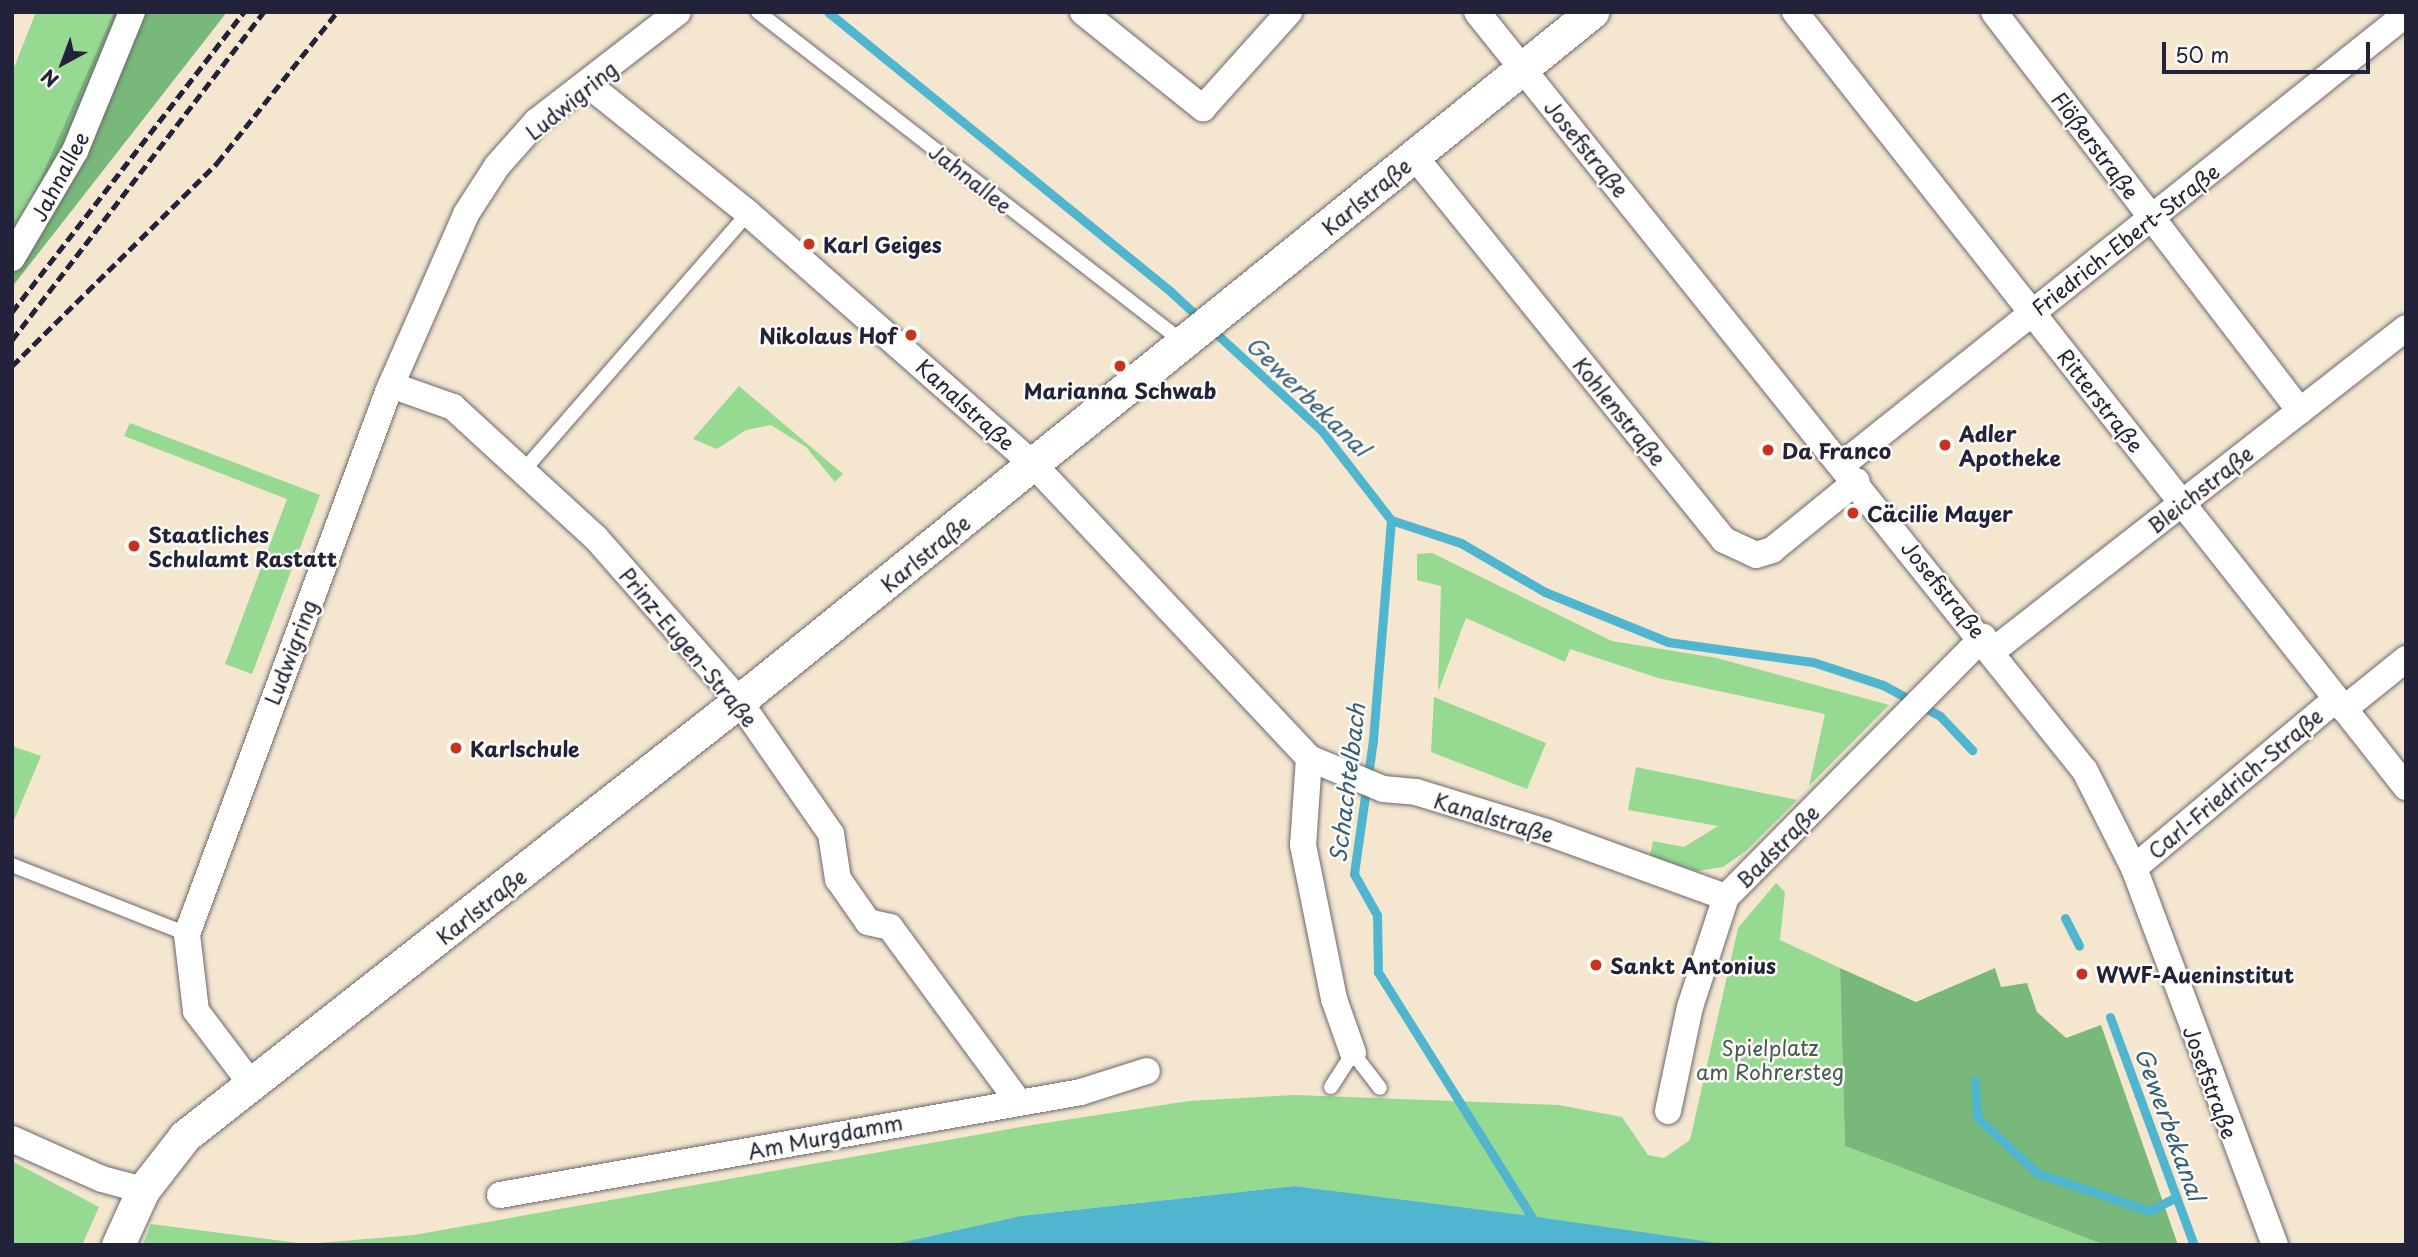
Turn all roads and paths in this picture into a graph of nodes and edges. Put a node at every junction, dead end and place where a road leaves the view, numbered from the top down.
1 (132, 12) edge
2 (678, 12) edge
3 (758, 12) edge
4 (1083, 12) edge
5 (1289, 12) edge
6 (1477, 12) edge
7 (1592, 12) edge
8 (1795, 12) edge
9 (1994, 12) edge
10 (2406, 13) edge
11 (1522, 70) junction
12 (590, 86) junction
13 (1415, 157) junction
14 (748, 213) junction
15 (2153, 219) junction
16 (12, 258) edge
17 (2032, 313) junction
18 (2406, 328) edge
19 (1185, 343) junction
20 (391, 385) junction
21 (2300, 411) junction
22 (1034, 465) junction
23 (523, 471) junction
24 (1850, 473) junction
25 (2182, 503) junction
26 (1989, 644) junction
27 (2406, 659) edge
28 (739, 702) junction
29 (2340, 704) junction
30 (1309, 758) junction
31 (2406, 788) edge
32 (12, 865) edge
33 (2134, 868) junction
34 (1726, 897) junction
35 (187, 934) junction
36 (1353, 1053) junction
37 (1147, 1071) dead end
38 (252, 1085) junction
39 (1331, 1087) dead end
40 (1380, 1088) dead end
41 (1017, 1100) junction
42 (1668, 1111) dead end
43 (12, 1139) edge
44 (143, 1190) junction
45 (500, 1195) dead end
46 (122, 1232) edge
47 (2275, 1245) edge

1 - 16 street, Jahnallee
2 - 12 street, Ludwigring
3 - 19 lane, Jahnallee
4 - 5 street
6 - 11 street, Josefstraße
7 - 11 street, Karlstraße
8 - 17 street, Ritterstraße
9 - 15 street, Flößerstraße
10 - 15 street, Friedrich-Ebert-Straße
11 - 13 street, Karlstraße
11 - 24 street, Josefstraße
12 - 14 street, Kanalstraße
12 - 20 street, Ludwigring
13 - 19 street, Karlstraße
13 - 24 street, Kohlenstraße
14 - 22 street, Kanalstraße
14 - 23 lane
15 - 17 street, Friedrich-Ebert-Straße
15 - 21 street, Flößerstraße
17 - 24 street, Friedrich-Ebert-Straße
17 - 25 street, Ritterstraße
18 - 21 street, Bleichstraße
19 - 22 street, Karlstraße
20 - 23 street, Prinz-Eugen-Straße
20 - 35 street, Ludwigring
21 - 25 street, Bleichstraße
22 - 28 street, Karlstraße
22 - 30 street, Kanalstraße
23 - 28 street, Prinz-Eugen-Straße
24 - 26 street, Josefstraße
25 - 26 street, Bleichstraße
25 - 29 street, Ritterstraße
26 - 33 street, Josefstraße
26 - 34 street, Badstraße
27 - 29 street, Carl-Friedrich-Straße
28 - 38 street, Karlstraße
28 - 41 street, Prinz-Eugen-Straße
29 - 31 street, Ritterstraße
29 - 33 street, Carl-Friedrich-Straße
30 - 34 street, Kanalstraße
30 - 36 street
32 - 35 lane
33 - 47 street, Josefstraße
34 - 42 street, Badstraße
35 - 38 street, Ludwigring
36 - 39 lane
36 - 40 lane
37 - 41 street, Am Murgdamm
38 - 44 street
41 - 45 street, Am Murgdamm
43 - 44 street
44 - 46 street

